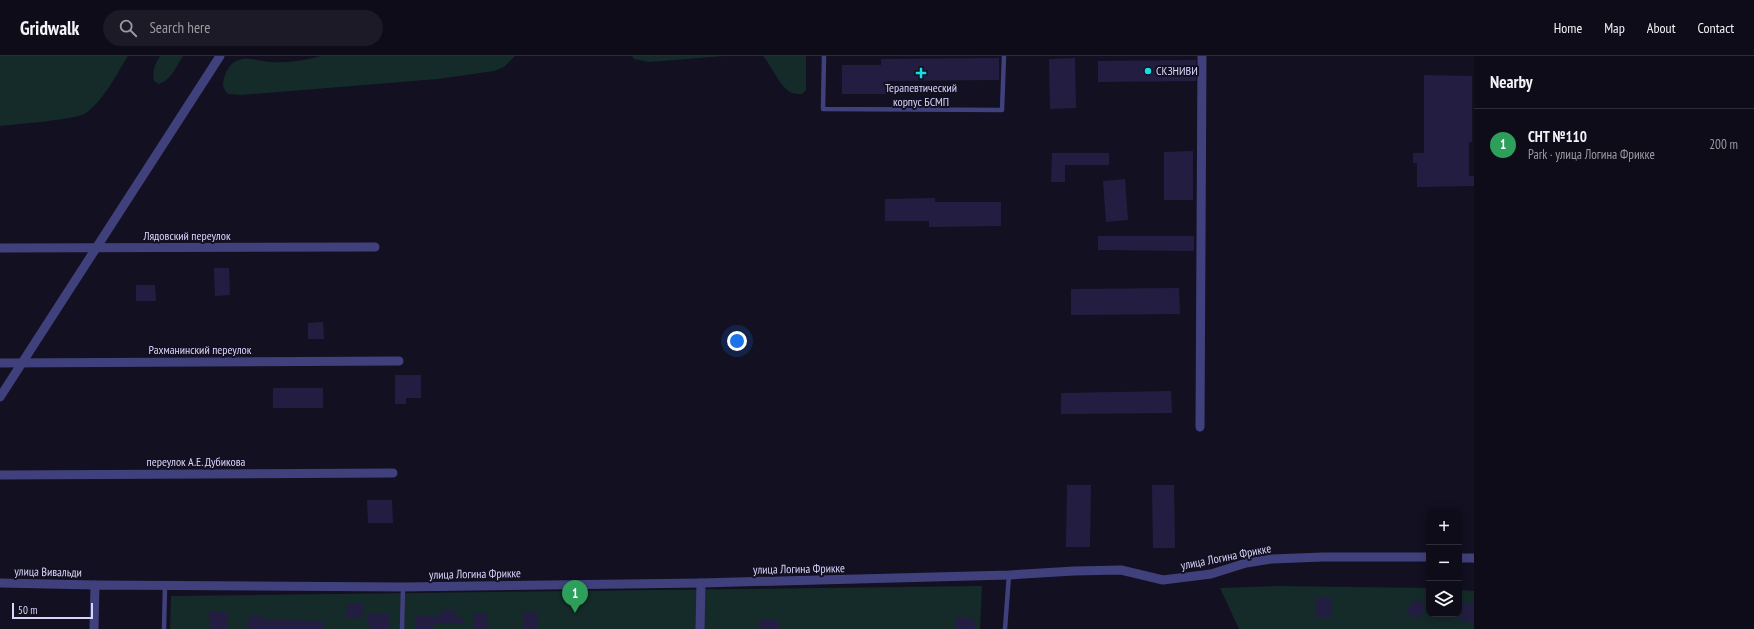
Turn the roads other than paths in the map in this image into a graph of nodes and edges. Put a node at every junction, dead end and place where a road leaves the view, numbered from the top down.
1 (220, 56) edge
2 (824, 56) edge
3 (1004, 56) edge
4 (1202, 56) edge
5 (375, 247) dead end
6 (0, 248) edge
7 (96, 249) junction
8 (399, 361) dead end
9 (22, 363) junction
10 (0, 364) edge
11 (0, 398) edge
12 (1200, 426) dead end
13 (392, 473) dead end
14 (0, 475) edge
15 (1426, 558) edge
16 (1462, 558) edge
17 (1474, 558) edge
18 (1009, 575) junction
19 (0, 582) edge
20 (701, 583) junction
21 (95, 585) junction
22 (165, 586) junction
23 (402, 588) junction
24 (94, 629) edge
25 (164, 629) edge
26 (402, 629) edge
27 (700, 629) edge
28 (1005, 629) edge

1 - 7 street
2 - 3 lane
4 - 12 street
5 - 7 street, Лядовский переулок
6 - 7 street, Лядовский переулок
7 - 9 street
8 - 9 street, Рахманинский переулок
9 - 10 street, Рахманинский переулок
9 - 11 street
13 - 14 street, переулок А.Е. Дубикова
15 - 18 street, улица Логина Фрикке
16 - 17 street
18 - 20 street, улица Логина Фрикке
18 - 28 lane
19 - 21 street, улица Вивальди
20 - 23 street, улица Логина Фрикке
20 - 27 street
21 - 22 street, улица Вивальди
21 - 24 street
22 - 23 street, улица Логина Фрикке
22 - 25 lane
23 - 26 lane

